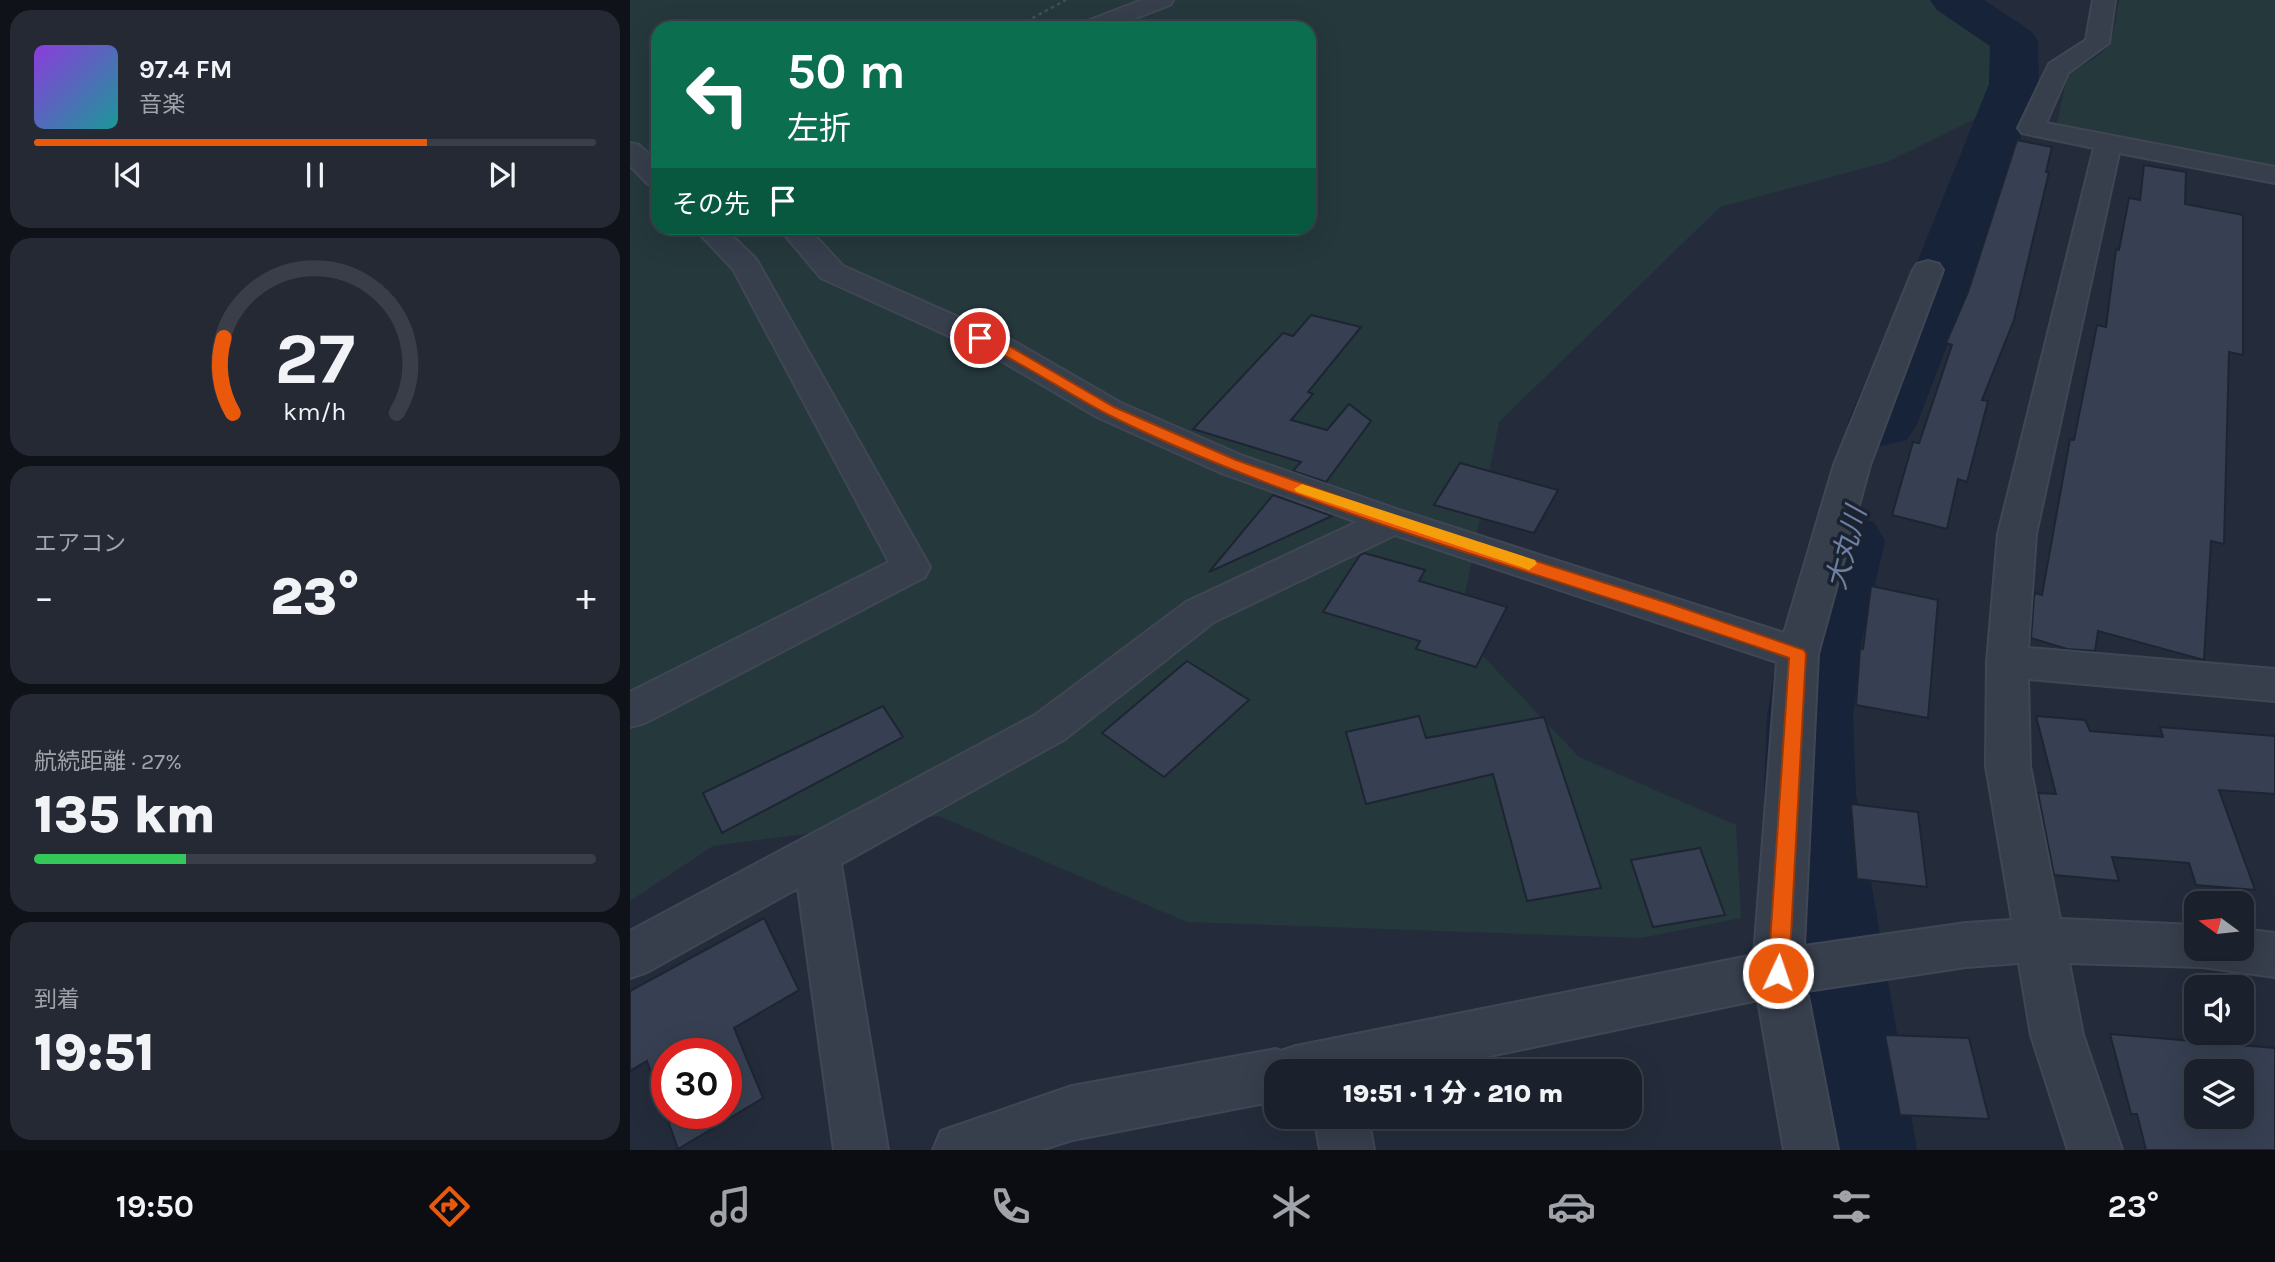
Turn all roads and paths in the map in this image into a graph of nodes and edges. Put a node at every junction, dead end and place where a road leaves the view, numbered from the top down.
1 (1066, 0) edge
2 (1162, 0) edge
3 (2104, 0) edge
4 (1027, 21) edge
5 (1108, 21) edge
6 (2108, 143) junction
7 (630, 151) edge
8 (651, 171) edge
9 (2275, 175) edge
10 (715, 235) edge
11 (799, 235) edge
12 (1928, 270) dead end
13 (1392, 521) junction
14 (1798, 654) junction
15 (2007, 662) junction
16 (2275, 685) edge
17 (630, 711) edge
18 (816, 853) junction
19 (2040, 940) junction
20 (2184, 946) edge
21 (2254, 953) edge
22 (2275, 955) edge
23 (630, 956) edge
24 (1813, 968) junction
25 (1370, 1059) edge
26 (1264, 1077) edge
27 (1343, 1129) edge
28 (861, 1150) edge
29 (960, 1150) edge
30 (1347, 1150) edge
31 (1811, 1150) edge
32 (2095, 1150) edge

1 - 4 path
2 - 5 street
3 - 6 street
6 - 9 street
6 - 15 street
7 - 8 street
10 - 17 street
11 - 13 street
12 - 14 street
13 - 14 street
13 - 18 street
14 - 24 street
15 - 16 street
15 - 19 street
18 - 23 street
18 - 28 street
19 - 20 street
19 - 24 street
19 - 32 street
21 - 22 street
24 - 25 street
24 - 31 street
26 - 29 street
27 - 30 street

